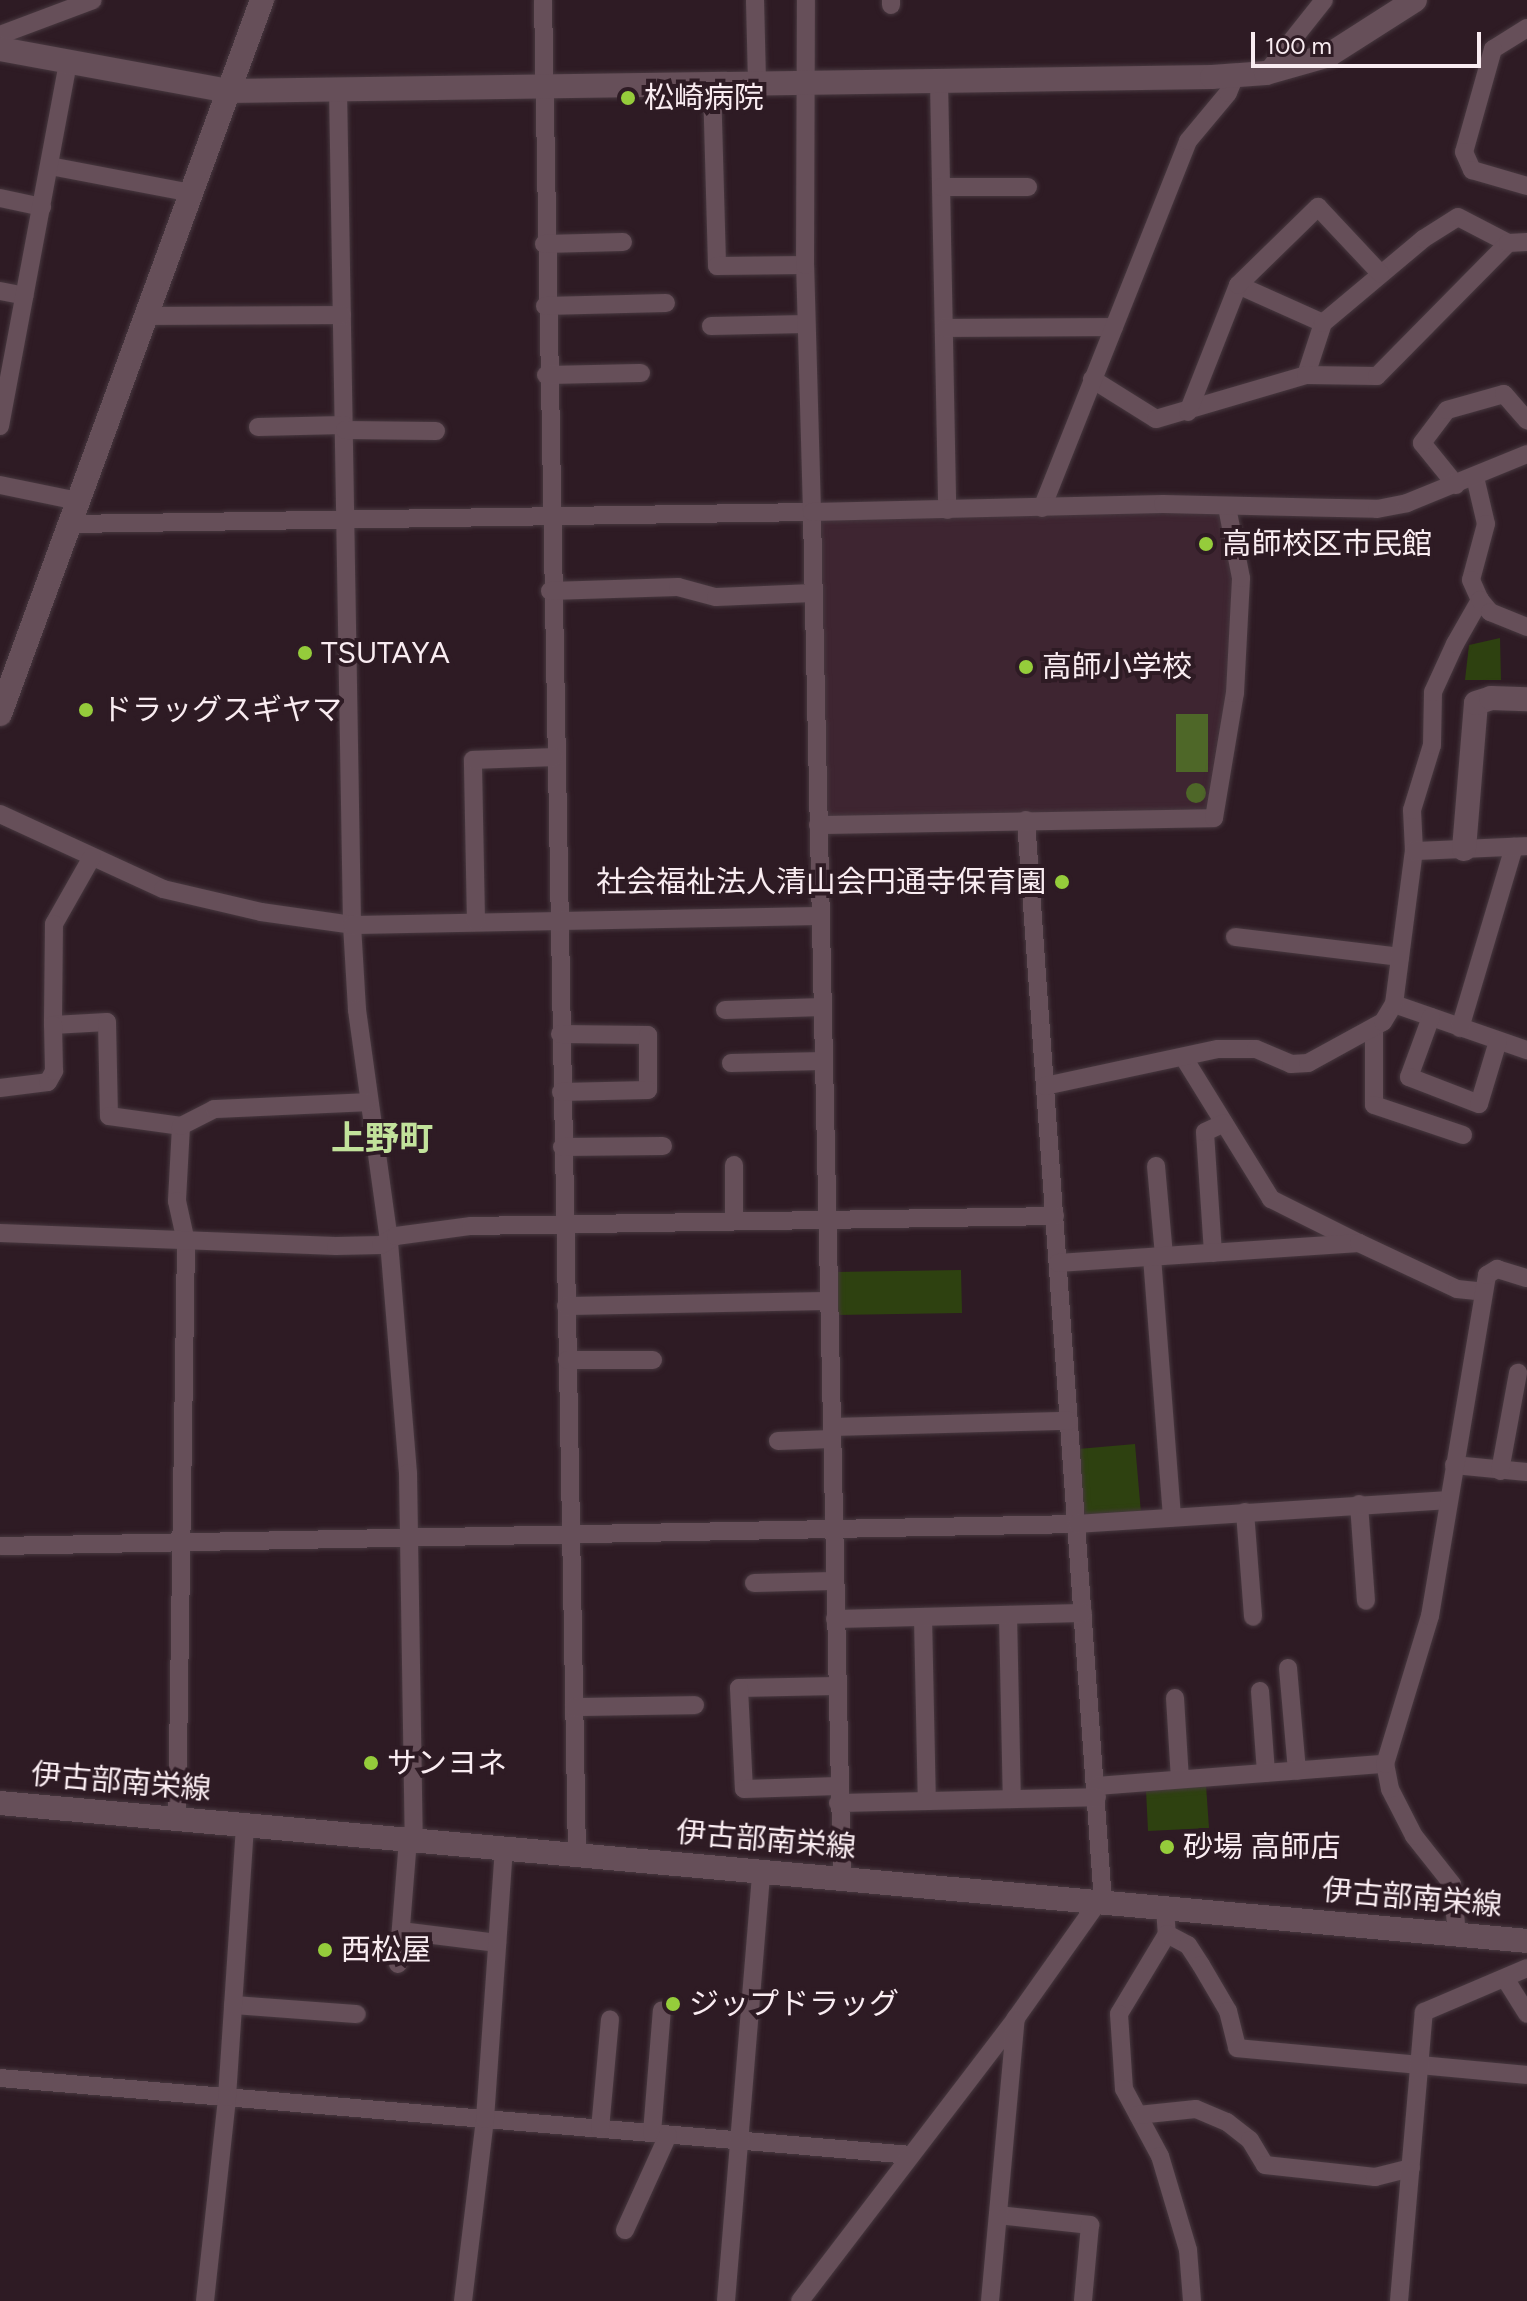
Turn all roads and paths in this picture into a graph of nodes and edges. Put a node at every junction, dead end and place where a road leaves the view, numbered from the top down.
1 (93, 0) edge
2 (262, 0) edge
3 (543, 0) edge
4 (755, 0) edge
5 (806, 0) edge
6 (1324, 0) edge
7 (1415, 0) edge
8 (61, 6) edge
9 (1527, 28) edge
10 (0, 35) edge
11 (0, 49) edge
12 (68, 62) junction
13 (1266, 73) junction
14 (1235, 76) junction
15 (939, 81) junction
16 (757, 83) junction
17 (803, 83) junction
18 (541, 85) junction
19 (712, 85) junction
20 (338, 88) junction
21 (229, 91) junction
22 (50, 166) junction
23 (1527, 186) edge
24 (941, 187) junction
25 (1028, 187) dead end
26 (191, 193) junction
27 (0, 198) edge
28 (42, 207) junction
29 (623, 242) dead end
30 (1518, 242) edge
31 (544, 244) junction
32 (805, 265) junction
33 (1380, 273) junction
34 (1238, 285) junction
35 (0, 291) edge
36 (25, 296) junction
37 (666, 303) dead end
38 (545, 306) junction
39 (342, 315) junction
40 (146, 316) junction
41 (1323, 323) junction
42 (806, 324) junction
43 (711, 326) dead end
44 (1114, 327) junction
45 (944, 328) junction
46 (641, 373) dead end
47 (546, 375) junction
48 (1306, 375) junction
49 (1092, 379) junction
50 (3, 395) edge
51 (1188, 412) junction
52 (1527, 420) edge
53 (0, 426) edge
54 (258, 427) dead end
55 (344, 428) junction
56 (436, 431) dead end
57 (1527, 454) edge
58 (1475, 477) junction
59 (0, 485) edge
60 (1456, 485) junction
61 (1227, 507) junction
62 (1042, 508) junction
63 (947, 510) junction
64 (75, 512) junction
65 (812, 512) junction
66 (549, 516) junction
67 (346, 521) junction
68 (550, 591) junction
69 (813, 593) junction
70 (1480, 600) junction
71 (1527, 627) edge
72 (1527, 699) edge
73 (0, 714) edge
74 (554, 757) junction
75 (0, 814) edge
76 (1026, 820) junction
77 (818, 825) junction
78 (1521, 847) edge
79 (1464, 849) junction
80 (1414, 851) junction
81 (92, 857) junction
82 (821, 916) junction
83 (557, 921) junction
84 (476, 922) junction
85 (352, 925) junction
86 (1235, 937) dead end
87 (1400, 957) junction
88 (1394, 1004) junction
89 (823, 1007) junction
90 (725, 1010) dead end
91 (1431, 1017) junction
92 (53, 1025) junction
93 (1374, 1027) junction
94 (1460, 1028) junction
95 (560, 1034) junction
96 (1498, 1041) junction
97 (1527, 1050) edge
98 (1184, 1058) junction
99 (824, 1061) junction
100 (731, 1063) dead end
101 (1045, 1086) junction
102 (0, 1088) edge
103 (561, 1092) junction
104 (367, 1102) junction
105 (1224, 1123) junction
106 (181, 1126) junction
107 (1463, 1135) dead end
108 (663, 1146) dead end
109 (562, 1147) junction
110 (734, 1165) dead end
111 (1156, 1166) dead end
112 (1055, 1216) junction
113 (827, 1219) junction
114 (734, 1221) junction
115 (564, 1224) junction
116 (0, 1233) edge
117 (186, 1242) junction
118 (389, 1242) junction
119 (1359, 1243) junction
120 (1213, 1253) junction
121 (1158, 1257) junction
122 (1058, 1263) junction
123 (1527, 1278) edge
124 (1484, 1292) junction
125 (829, 1301) junction
126 (566, 1306) junction
127 (567, 1360) junction
128 (653, 1360) dead end
129 (1518, 1373) dead end
130 (1069, 1421) junction
131 (832, 1433) junction
132 (778, 1441) dead end
133 (1454, 1465) junction
134 (1500, 1471) junction
135 (1527, 1472) edge
136 (1448, 1500) junction
137 (1359, 1504) junction
138 (1245, 1512) junction
139 (1172, 1517) junction
140 (1077, 1524) junction
141 (833, 1528) junction
142 (569, 1534) junction
143 (409, 1537) junction
144 (180, 1542) junction
145 (0, 1546) edge
146 (834, 1581) junction
147 (754, 1583) dead end
148 (1366, 1601) dead end
149 (1083, 1613) junction
150 (1008, 1615) junction
151 (923, 1617) junction
152 (1253, 1617) dead end
153 (835, 1619) junction
154 (1288, 1668) dead end
155 (836, 1686) junction
156 (1260, 1691) dead end
157 (1175, 1698) dead end
158 (695, 1705) dead end
159 (574, 1707) junction
160 (1385, 1764) junction
161 (1297, 1771) junction
162 (1266, 1773) junction
163 (1180, 1779) junction
164 (1096, 1792) junction
165 (838, 1795) junction
166 (1012, 1799) junction
167 (927, 1801) junction
168 (0, 1803) edge
169 (177, 1820) junction
170 (245, 1826) junction
171 (411, 1841) junction
172 (504, 1848) junction
173 (577, 1855) junction
174 (761, 1871) junction
175 (842, 1879) junction
176 (1101, 1902) junction
177 (1165, 1908) junction
178 (401, 1931) junction
179 (1167, 1934) junction
180 (1457, 1934) junction
181 (1527, 1941) edge
182 (497, 1943) junction
183 (398, 1964) dead end
184 (1527, 1968) edge
185 (1506, 1980) junction
186 (233, 2005) junction
187 (662, 2010) dead end
188 (357, 2014) dead end
189 (1527, 2014) edge
190 (1016, 2018) junction
191 (610, 2019) dead end
192 (1420, 2065) junction
193 (1527, 2075) edge
194 (0, 2078) edge
195 (227, 2097) junction
196 (1138, 2115) junction
197 (485, 2119) junction
198 (600, 2129) junction
199 (660, 2134) junction
200 (741, 2142) junction
201 (911, 2155) junction
202 (1411, 2168) junction
203 (998, 2215) junction
204 (625, 2230) dead end
205 (205, 2301) edge
206 (463, 2301) edge
207 (726, 2301) edge
208 (800, 2301) edge
209 (990, 2301) edge
210 (1083, 2301) edge
211 (1192, 2301) edge
212 (1399, 2301) edge

1 - 8 street
2 - 21 street
3 - 18 street
4 - 16 street
5 - 17 street
6 - 13 street
7 - 13 street
8 - 10 street
9 - 23 street
11 - 12 street
12 - 21 street
12 - 22 street
13 - 14 street
14 - 15 street
14 - 44 street
15 - 17 street
15 - 24 street
16 - 17 street
16 - 19 street
17 - 32 street
18 - 19 street
18 - 20 street
18 - 31 street
19 - 32 street
20 - 21 street
20 - 39 street
21 - 26 street
22 - 26 street
22 - 28 street
24 - 25 street
24 - 45 street
26 - 40 street
27 - 28 street
28 - 36 street
29 - 31 street
30 - 33 street
30 - 48 street
31 - 38 street
32 - 42 street
33 - 34 street
33 - 41 street
34 - 41 street
34 - 51 street
35 - 36 street
36 - 50 street
37 - 38 street
38 - 47 street
39 - 40 street
39 - 55 street
40 - 64 street
41 - 48 street
42 - 43 street
42 - 65 street
44 - 45 street
44 - 49 street
45 - 63 street
46 - 47 street
47 - 66 street
48 - 51 street
49 - 51 street
49 - 62 street
50 - 53 street
52 - 60 street
54 - 55 street
55 - 56 street
55 - 67 street
57 - 58 street
58 - 60 street
58 - 70 street
59 - 64 street
60 - 61 street
61 - 62 street
61 - 76 street
62 - 63 street
63 - 65 street
64 - 67 street
64 - 73 street
65 - 66 street
65 - 69 street
66 - 67 street
66 - 68 street
67 - 85 street
68 - 69 street
68 - 74 street
69 - 77 street
70 - 71 street
70 - 80 street
72 - 79 street
74 - 83 street
74 - 84 street
75 - 81 street
76 - 77 street
76 - 101 street
77 - 82 street
78 - 79 street
78 - 94 street
79 - 80 street
80 - 87 street
81 - 85 street
81 - 92 street
82 - 83 street
82 - 89 street
83 - 84 street
83 - 95 street
84 - 85 street
85 - 104 street
86 - 87 street
87 - 88 street
88 - 91 street
88 - 93 street
89 - 90 street
89 - 99 street
91 - 94 street
91 - 96 street
92 - 102 street
92 - 106 street
93 - 98 street
93 - 107 street
94 - 96 street
95 - 103 street
95 - 103 street
96 - 97 street
98 - 101 street
98 - 105 street
99 - 100 street
99 - 113 street
101 - 112 street
103 - 109 street
104 - 106 street
104 - 118 street
105 - 119 street
105 - 120 street
106 - 117 street
108 - 109 street
109 - 115 street
110 - 114 street
111 - 121 street
112 - 113 street
112 - 122 street
113 - 114 street
113 - 125 street
114 - 115 street
115 - 118 street
115 - 126 street
116 - 117 street
117 - 118 street
117 - 144 street
118 - 143 street
119 - 120 street
119 - 124 street
120 - 121 street
121 - 122 street
121 - 139 street
122 - 130 street
123 - 124 street
124 - 133 street
125 - 126 street
125 - 131 street
126 - 127 street
127 - 128 street
127 - 142 street
129 - 134 street
130 - 131 street
130 - 140 street
131 - 132 street
131 - 141 street
133 - 134 street
133 - 136 street
134 - 135 street
136 - 137 street
136 - 160 street
137 - 138 street
137 - 148 street
138 - 139 street
138 - 152 street
139 - 140 street
140 - 141 street
140 - 149 street
141 - 142 street
141 - 146 street
142 - 143 street
142 - 159 street
143 - 144 street
143 - 171 street
144 - 145 street
144 - 169 street
146 - 147 street
146 - 153 street
149 - 150 street
149 - 164 street
150 - 151 street
150 - 166 street
151 - 153 street
151 - 167 street
153 - 155 street
154 - 161 street
155 - 165 street
155 - 165 street
156 - 162 street
157 - 163 street
158 - 159 street
159 - 173 street
160 - 161 street
160 - 180 street
161 - 162 street
162 - 163 street
163 - 164 street
164 - 166 street
164 - 176 street
165 - 167 street
165 - 175 street
166 - 167 street
168 - 169 street, 伊古部南栄線
169 - 170 street, 伊古部南栄線
170 - 171 street, 伊古部南栄線
170 - 186 street
171 - 172 street, 伊古部南栄線
171 - 178 street
172 - 173 street, 伊古部南栄線
172 - 182 street
173 - 174 street, 伊古部南栄線
174 - 175 street, 伊古部南栄線
174 - 200 street
175 - 176 street, 伊古部南栄線
176 - 177 street, 伊古部南栄線
176 - 190 street
177 - 179 street
177 - 180 street, 伊古部南栄線
178 - 182 street
178 - 183 street
179 - 192 street
179 - 196 street
180 - 181 street, 伊古部南栄線
182 - 197 street
184 - 185 street
185 - 189 street
185 - 192 street
186 - 188 street
186 - 195 street
187 - 199 street
190 - 201 street
190 - 203 street
191 - 198 street
192 - 193 street
192 - 202 street
194 - 195 street
195 - 197 street
195 - 205 street
196 - 202 street
196 - 211 street
197 - 198 street
197 - 206 street
198 - 199 street
199 - 200 street
199 - 204 street
200 - 201 street
200 - 207 street
201 - 208 street
202 - 212 street
203 - 209 street
203 - 210 street

